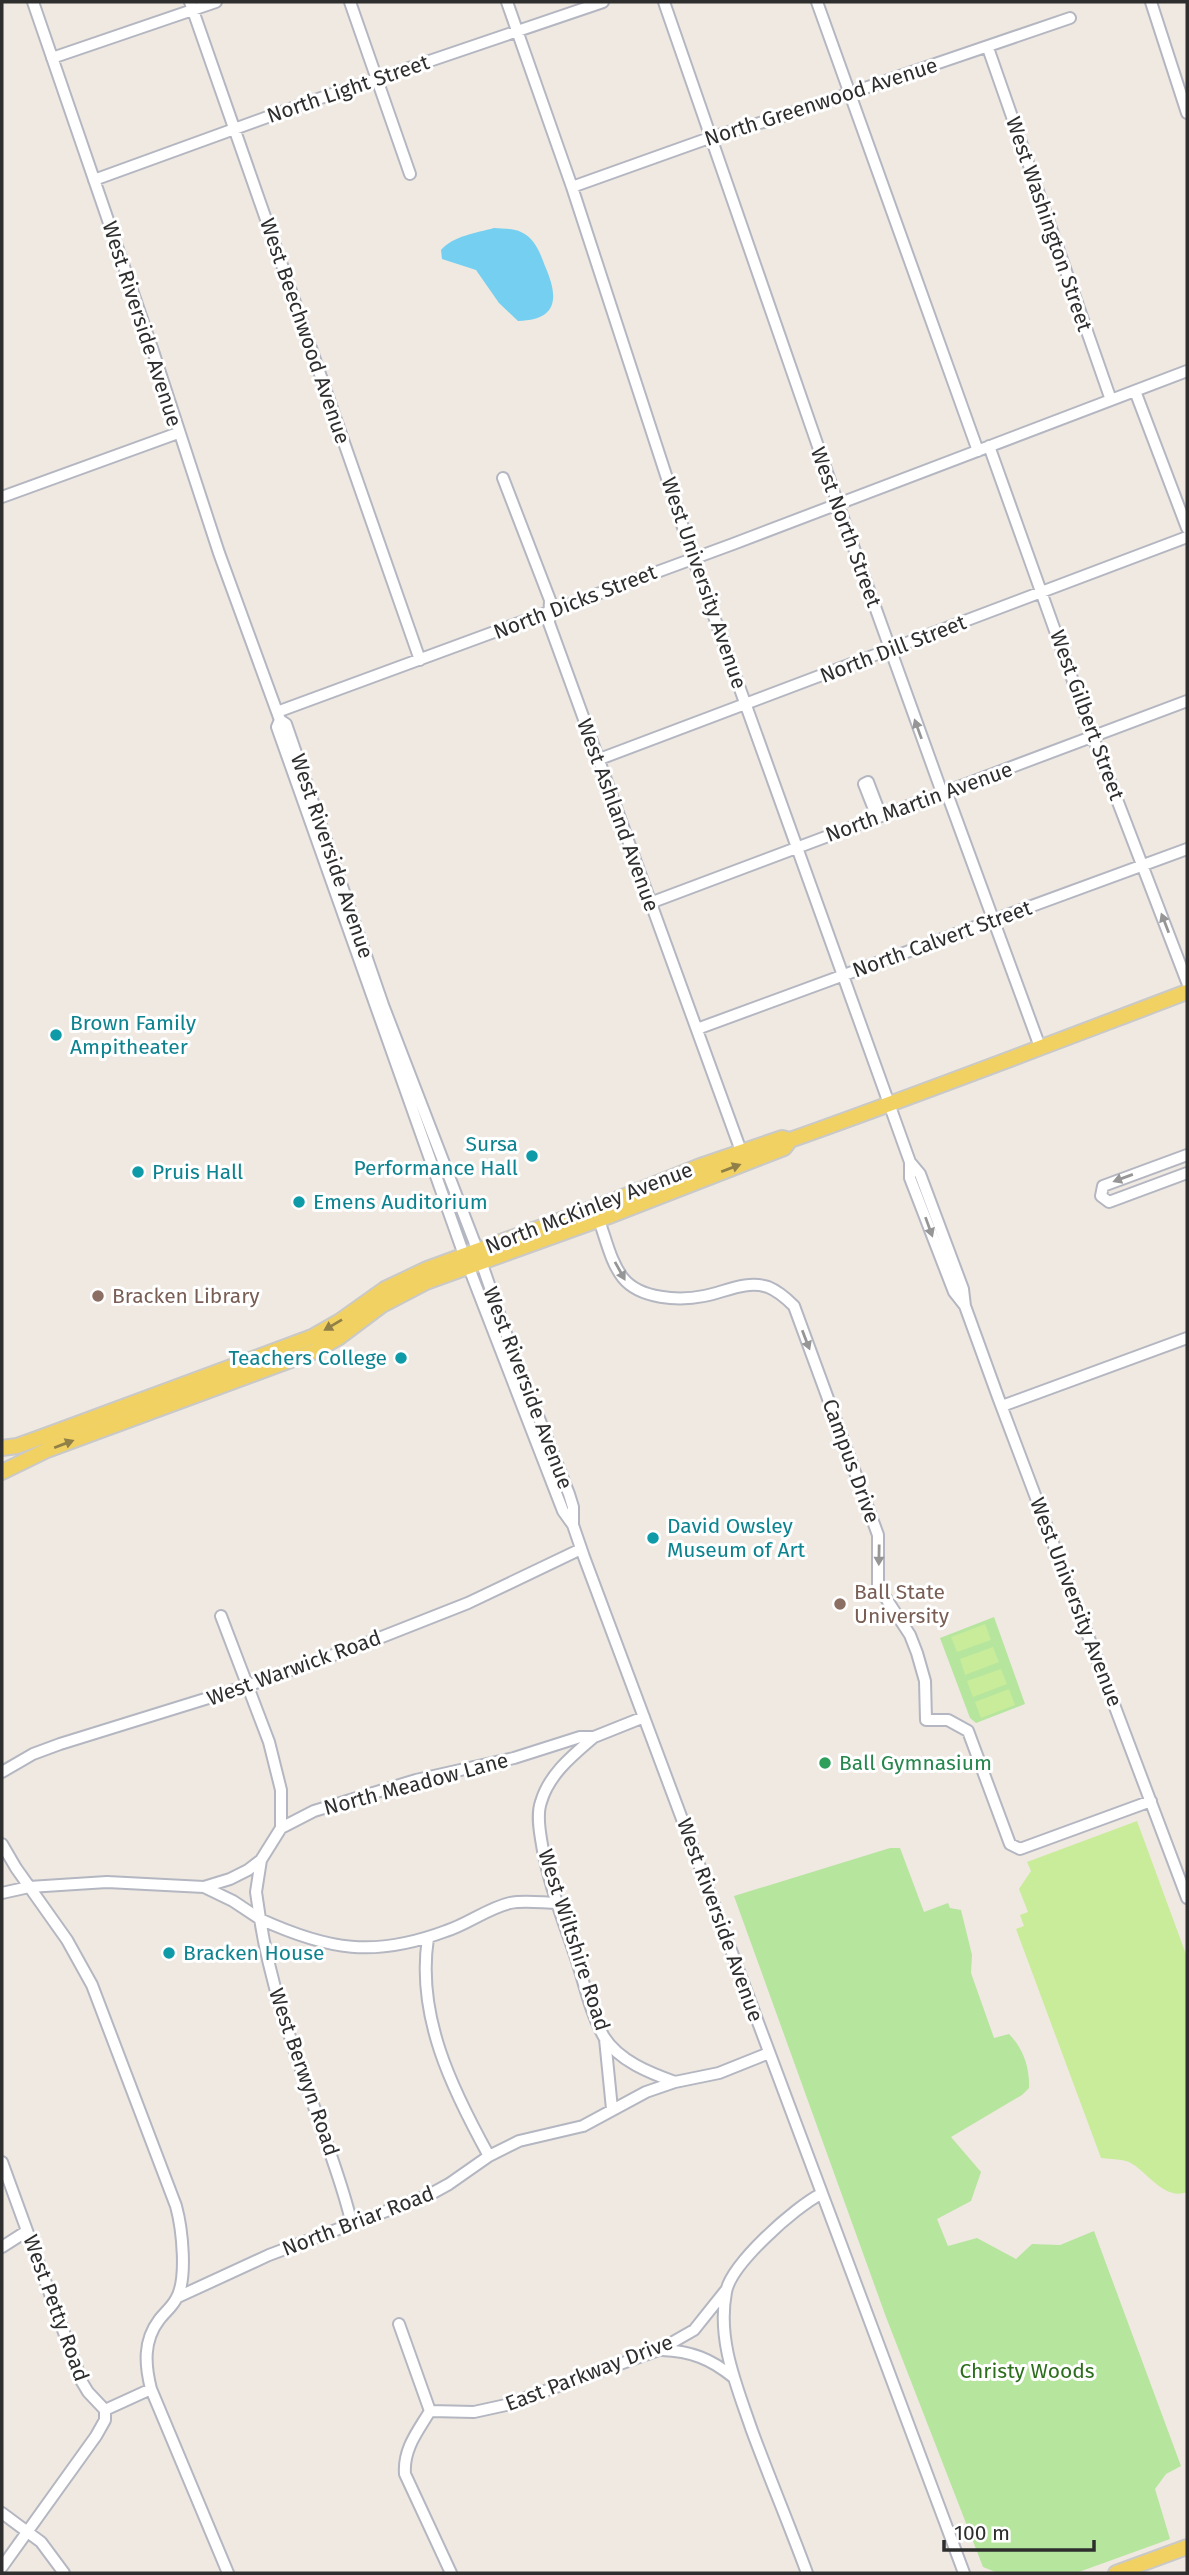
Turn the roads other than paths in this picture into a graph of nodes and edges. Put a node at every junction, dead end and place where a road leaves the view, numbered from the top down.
1 (33, 2) edge
2 (216, 2) edge
3 (350, 2) edge
4 (507, 2) edge
5 (603, 2) edge
6 (664, 2) edge
7 (817, 2) edge
8 (1151, 2) edge
9 (192, 6) edge
10 (1070, 18) dead end
11 (517, 31) junction
12 (988, 48) junction
13 (52, 58) junction
14 (377, 78) junction
15 (850, 93) junction
16 (1187, 113) edge
17 (236, 128) junction
18 (712, 137) junction
19 (410, 174) dead end
20 (94, 180) junction
21 (572, 187) junction
22 (1187, 371) edge
23 (1135, 391) junction
24 (1111, 400) junction
25 (178, 433) junction
26 (989, 446) junction
27 (978, 451) junction
28 (503, 478) dead end
29 (2, 497) edge
30 (838, 504) junction
31 (1187, 528) edge
32 (1187, 537) edge
33 (693, 558) junction
34 (1042, 593) junction
35 (548, 613) junction
36 (891, 651) junction
37 (421, 660) junction
38 (1187, 701) edge
39 (746, 704) junction
40 (278, 716) junction
41 (1093, 737) junction
42 (597, 760) junction
43 (943, 792) junction
44 (797, 847) junction
45 (1187, 849) edge
46 (1142, 865) junction
47 (650, 903) junction
48 (993, 920) junction
49 (843, 975) junction
50 (1187, 982) edge
51 (1187, 992) edge
52 (697, 1029) junction
53 (1040, 1047) junction
54 (889, 1106) junction
55 (790, 1140) junction
56 (741, 1151) junction
57 (1187, 1155) edge
58 (1187, 1173) edge
59 (597, 1214) junction
60 (470, 1261) junction
61 (1187, 1338) edge
62 (1002, 1406) junction
63 (2, 1448) edge
64 (2, 1472) edge
65 (581, 1549) junction
66 (221, 1616) dead end
67 (247, 1686) junction
68 (644, 1717) junction
69 (594, 1737) junction
70 (2, 1772) edge
71 (1151, 1801) junction
72 (281, 1828) junction
73 (2, 1844) edge
74 (261, 1860) junction
75 (29, 1887) junction
76 (204, 1887) junction
77 (2, 1893) edge
78 (1187, 1898) edge
79 (558, 1903) junction
80 (260, 1919) junction
81 (428, 1938) junction
82 (605, 2037) junction
83 (769, 2053) junction
84 (675, 2082) junction
85 (612, 2109) junction
86 (489, 2156) junction
87 (2, 2162) edge
88 (821, 2193) junction
89 (352, 2225) junction
90 (27, 2231) junction
91 (2, 2247) edge
92 (726, 2290) junction
93 (178, 2297) junction
94 (399, 2323) dead end
95 (659, 2350) junction
96 (733, 2377) junction
97 (151, 2389) junction
98 (105, 2410) junction
99 (430, 2411) junction
100 (2, 2513) edge
101 (28, 2531) junction
102 (1187, 2547) edge
103 (800, 2555) junction
104 (2, 2567) edge
105 (64, 2573) edge
106 (228, 2573) edge
107 (452, 2573) edge
108 (800, 2573) edge
109 (807, 2573) edge
110 (964, 2573) edge
111 (1116, 2573) edge

1 - 13 street, West Riverside Avenue
2 - 9 street
3 - 14 street
4 - 11 street, West University Avenue
5 - 11 street, North Light Street
6 - 18 street, West North Street
7 - 15 street
8 - 16 street
9 - 13 street
9 - 17 street, West Beechwood Avenue
10 - 12 street, North Greenwood Avenue
11 - 14 street, North Light Street
11 - 21 street, West University Avenue
12 - 15 street, North Greenwood Avenue
12 - 24 street, West Washington Street
13 - 20 street, West Riverside Avenue
14 - 17 street, North Light Street
14 - 19 street
15 - 18 street, North Greenwood Avenue
15 - 27 street
17 - 20 street, North Light Street
17 - 37 street, West Beechwood Avenue
18 - 21 street, North Greenwood Avenue
18 - 30 street, West North Street
20 - 25 street, West Riverside Avenue
21 - 33 street, West University Avenue
22 - 23 street, North Dicks Street
23 - 24 street, North Dicks Street
23 - 31 street
24 - 26 street, North Dicks Street
25 - 29 street
25 - 40 street, West Riverside Avenue
26 - 27 street, North Dicks Street
26 - 34 street, West Gilbert Street
27 - 30 street, North Dicks Street
28 - 35 street, West Ashland Avenue
30 - 33 street, North Dicks Street
30 - 36 street, West North Street
32 - 34 street, North Dill Street
33 - 35 street, North Dicks Street
33 - 39 street, West University Avenue
34 - 36 street, North Dill Street
34 - 41 street, West Gilbert Street
35 - 37 street, North Dicks Street
35 - 42 street, West Ashland Avenue
36 - 39 street, North Dill Street
43 -> 36 street, West North Street
37 - 40 street, North Dicks Street
38 - 41 street, North Martin Avenue
39 - 42 street, North Dill Street
39 - 44 street, West University Avenue
40 - 60 street, West Riverside Avenue
41 - 43 street, North Martin Avenue
41 - 46 street, West Gilbert Street
42 - 47 street, West Ashland Avenue
43 - 44 street, North Martin Avenue
43 - 48 street, West North Street
44 - 47 street, North Martin Avenue
44 - 49 street, West University Avenue
45 - 46 street, North Calvert Street
46 - 48 street, North Calvert Street
50 -> 46 street, West Gilbert Street
47 - 52 street, West Ashland Avenue
48 - 49 street, North Calvert Street
48 - 53 street, West North Street
49 - 52 street, North Calvert Street
49 - 54 street, West University Avenue
51 - 53 main road, North McKinley Avenue
52 - 56 street, West Ashland Avenue
53 - 54 main road, North McKinley Avenue
54 - 55 main road, North McKinley Avenue
54 - 62 street, West University Avenue
55 - 56 main road, North McKinley Avenue
59 -> 55 main road
56 - 59 main road, North McKinley Avenue
57 -> 58 street
59 - 60 main road, North McKinley Avenue
59 -> 71 street, Campus Drive
60 -> 63 main road, North McKinley Avenue
64 -> 60 main road, North McKinley Avenue
60 - 65 street, West Riverside Avenue
61 - 62 street
62 - 71 street, West University Avenue
65 - 67 street, West Warwick Road
65 - 68 street, West Riverside Avenue
66 - 67 street
67 - 70 street, West Warwick Road
67 - 72 street
68 - 69 street, North Meadow Lane
68 - 83 street, West Riverside Avenue
69 - 72 street, North Meadow Lane
69 - 79 street, West Wiltshire Road
71 - 78 street, West University Avenue
72 - 74 street
73 - 75 street
74 - 76 street
74 - 80 street, West Berwyn Road
75 - 76 street
75 - 77 street
75 - 93 street
76 - 80 street
79 - 81 street
79 - 82 street, West Wiltshire Road
80 - 81 street
80 - 89 street, West Berwyn Road
81 - 86 street
82 - 84 street, West Wiltshire Road
82 - 85 street
83 - 84 street, North Briar Road
83 - 88 street, West Riverside Avenue
84 - 85 street, North Briar Road
85 - 86 street, North Briar Road
86 - 89 street, North Briar Road
87 - 90 street, West Petty Road
88 - 92 street, East Parkway Drive
88 - 110 street, West Riverside Avenue
89 - 93 street, North Briar Road
90 - 91 street
90 - 98 street, West Petty Road
92 - 95 street, East Parkway Drive
92 - 96 street
93 - 97 street
94 - 99 street
95 - 96 street
95 - 99 street, East Parkway Drive
96 - 103 street
97 - 98 street
97 - 106 street
98 - 101 street
99 - 107 street
100 - 101 street
101 - 104 street
101 - 105 street
102 - 111 main road
103 - 108 street
103 - 109 street

